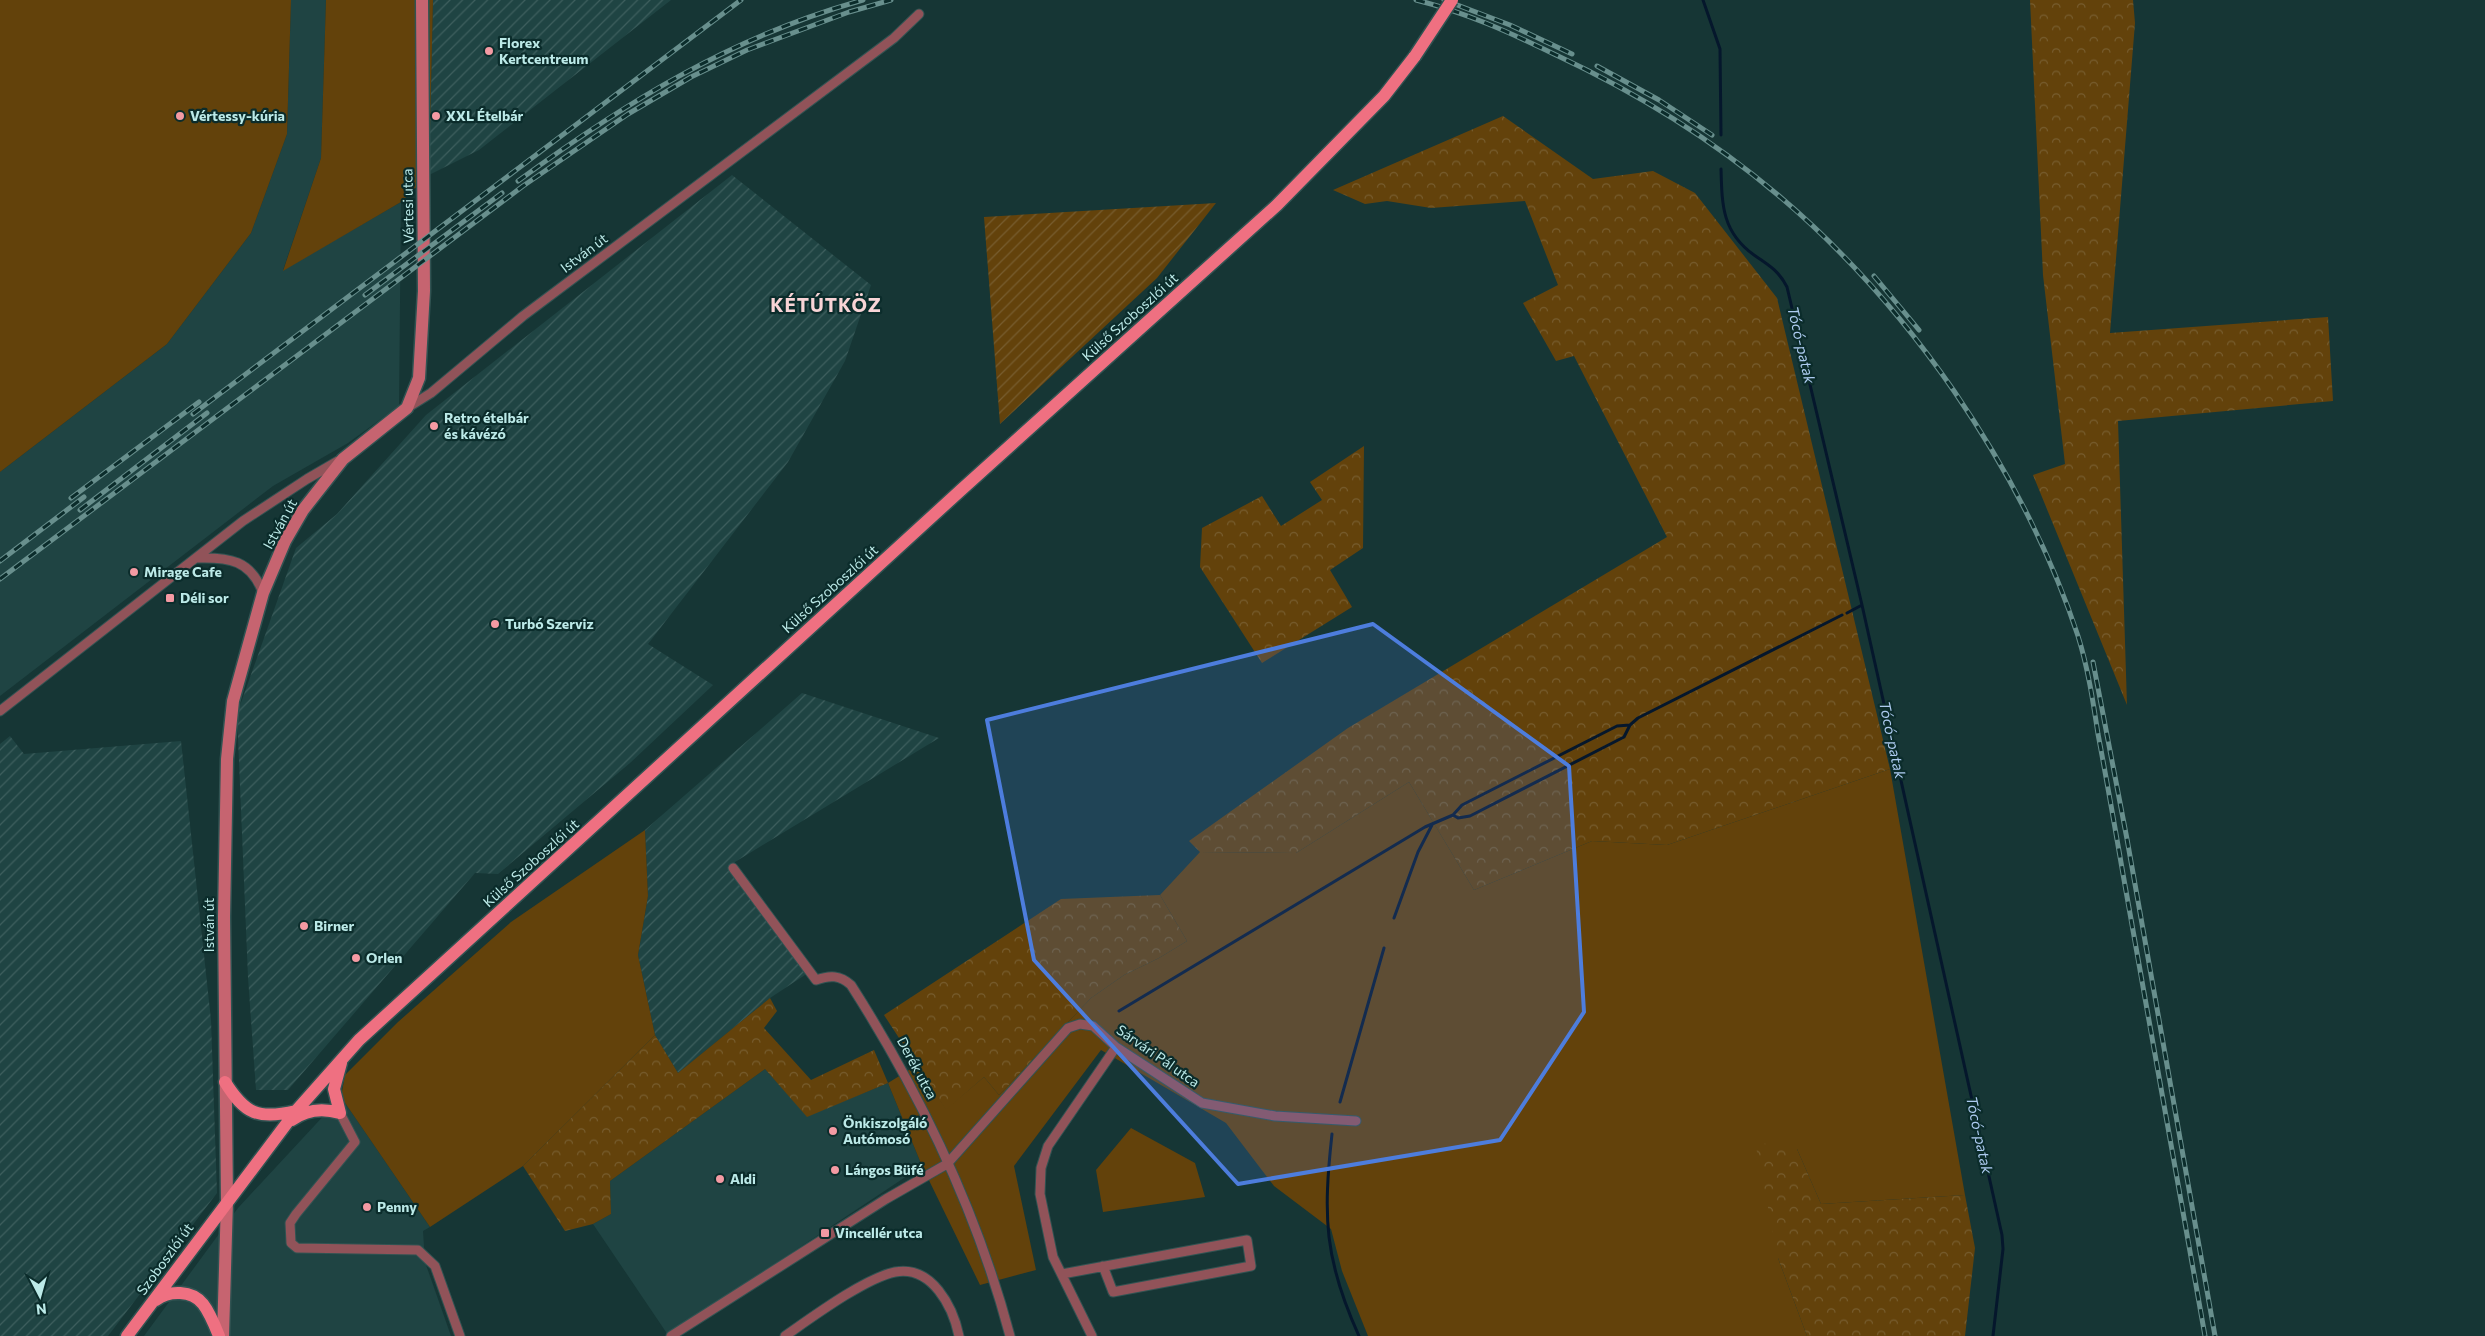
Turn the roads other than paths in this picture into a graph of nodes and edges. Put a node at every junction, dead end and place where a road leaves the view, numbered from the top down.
1 (422, 0) edge
2 (1452, 0) edge
3 (919, 14) dead end
4 (408, 408) junction
5 (343, 459) junction
6 (197, 558) junction
7 (263, 593) junction
8 (0, 711) edge
9 (733, 868) dead end
10 (1116, 1047) junction
11 (344, 1056) junction
12 (225, 1082) junction
13 (296, 1111) junction
14 (340, 1113) junction
15 (1356, 1121) dead end
16 (283, 1128) junction
17 (947, 1164) junction
18 (227, 1200) junction
19 (1103, 1266) junction
20 (1062, 1274) junction
21 (150, 1305) junction
22 (127, 1336) edge
23 (219, 1336) edge
24 (224, 1336) edge
25 (460, 1336) edge
26 (670, 1336) edge
27 (785, 1336) edge
28 (959, 1336) edge
29 (1010, 1336) edge
30 (1092, 1336) edge

1 - 4 street, Vértesi utca
2 - 11 main road, Külső Szoboszlói út, bridge
3 - 4 street, István út
4 - 5 street, István út
5 - 6 street
5 - 7 street, István út
6 - 7 street
6 - 8 street
7 - 12 street, István út
9 - 17 street, Derék utca
10 - 15 street, Sárvári Pál utca
10 - 17 street, Sárvári Pál utca
10 - 20 street
11 - 13 main road, Külső Szoboszlói út
11 - 14 main road
12 - 13 main road
12 - 18 street, István út
13 - 16 main road, Külső Szoboszlói út
14 - 16 main road
14 - 25 street
16 - 18 main road, Külső Szoboszlói út
17 - 26 street
17 - 29 street, Derék utca
18 - 21 main road, Szoboszlói út
18 - 24 street, István út
19 - 19 street
19 - 20 street
20 - 30 street
21 - 22 main road, Szoboszlói út
21 - 23 main road
27 - 28 street

